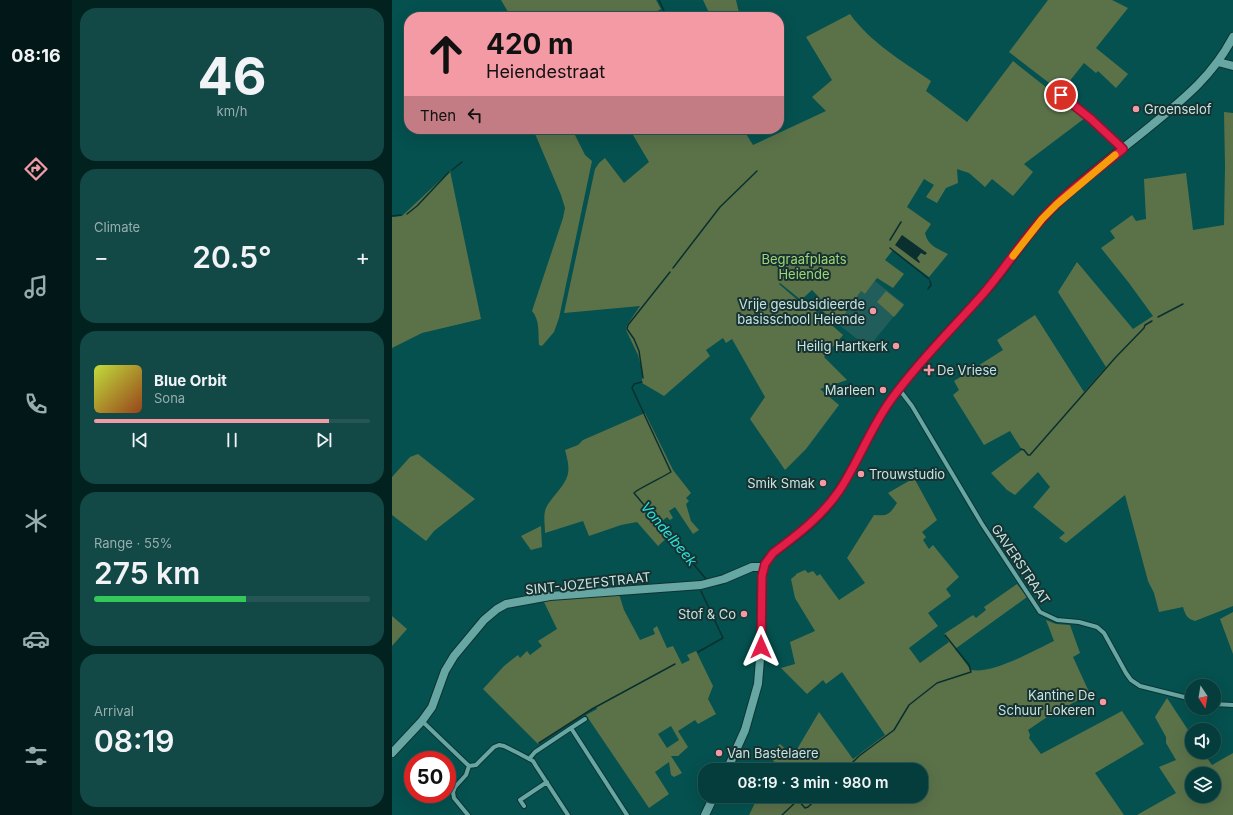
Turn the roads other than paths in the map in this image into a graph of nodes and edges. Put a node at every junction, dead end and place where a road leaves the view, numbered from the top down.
1 (1233, 37) edge
2 (1218, 62) junction
3 (1233, 66) edge
4 (1051, 87) dead end
5 (1123, 149) junction
6 (899, 389) junction
7 (763, 567) junction
8 (1185, 697) edge
9 (1221, 704) edge
10 (1233, 705) edge
11 (585, 719) dead end
12 (422, 721) junction
13 (571, 728) junction
14 (392, 753) edge
15 (529, 759) junction
16 (730, 763) edge
17 (469, 766) junction
18 (547, 782) junction
19 (710, 803) edge
20 (524, 806) dead end
21 (468, 815) edge
22 (568, 815) edge
23 (627, 815) edge
24 (704, 815) edge

1 - 2 main road
2 - 3 main road
2 - 5 main road
4 - 5 street
5 - 6 main road
6 - 7 main road
6 - 8 street, GAVERSTRAAT
7 - 12 main road, SINT-JOZEFSTRAAT
7 - 16 main road
9 - 10 street
11 - 13 street
12 - 14 main road, SINT-JOZEFSTRAAT
12 - 17 street
13 - 15 street
13 - 23 street
15 - 17 street
15 - 18 street
17 - 21 street
18 - 20 street
18 - 22 street
19 - 24 main road

